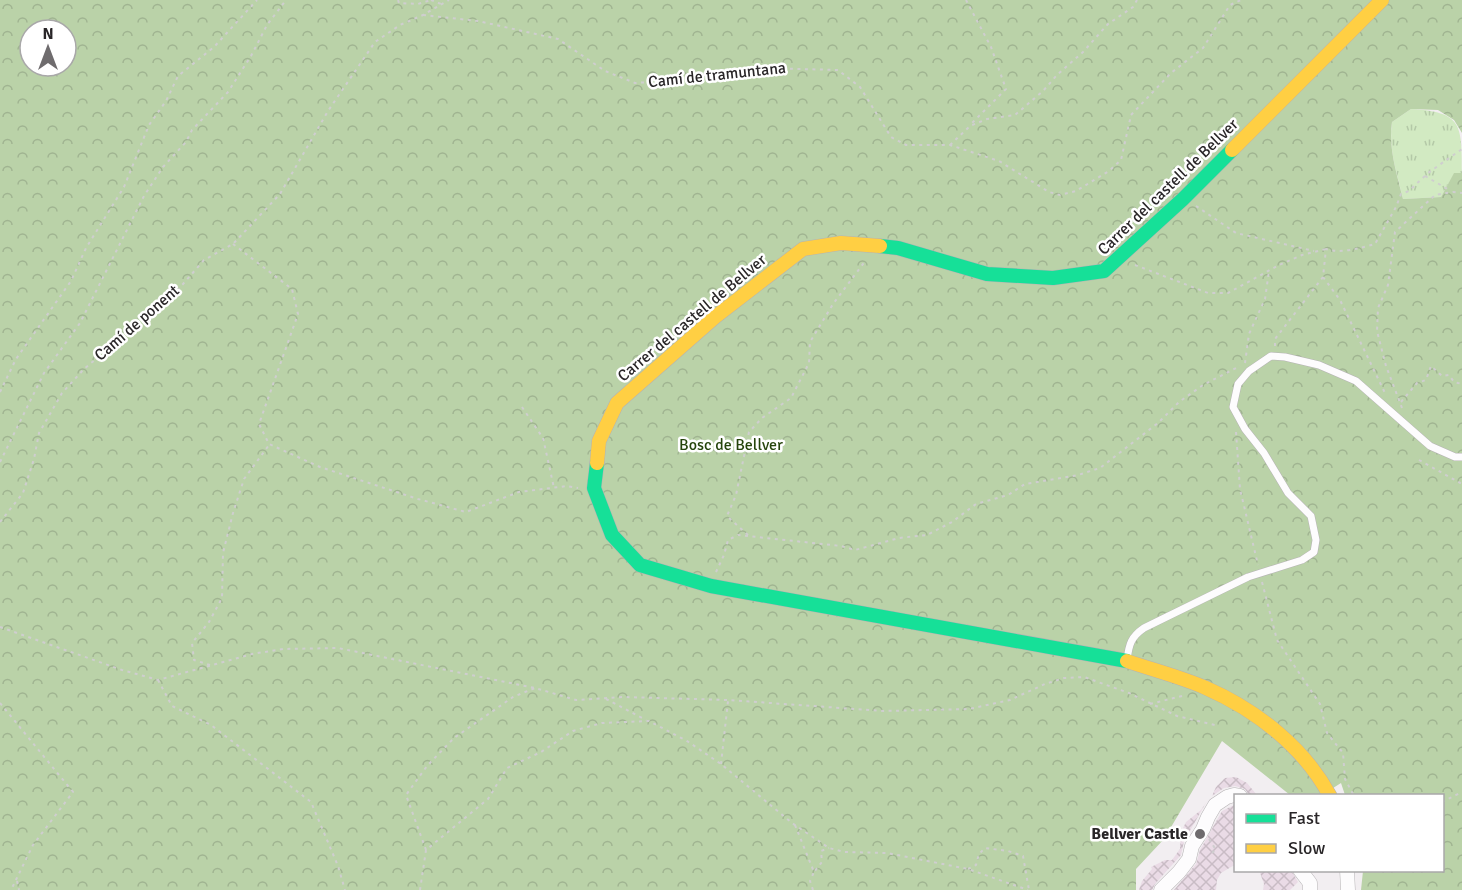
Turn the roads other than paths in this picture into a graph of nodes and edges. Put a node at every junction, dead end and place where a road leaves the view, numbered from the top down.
1 (1382, 0) edge
2 (1462, 456) edge
3 (1127, 661) junction
4 (1329, 794) edge
5 (1234, 795) edge
6 (1302, 872) edge
7 (1347, 872) edge
8 (1161, 890) edge
9 (1310, 890) edge
10 (1348, 890) edge

1 - 3 street, Carrer del castell de Bellver
2 - 3 lane
3 - 4 street, Carrer del castell de Bellver
5 - 8 street
6 - 9 street
7 - 10 street

